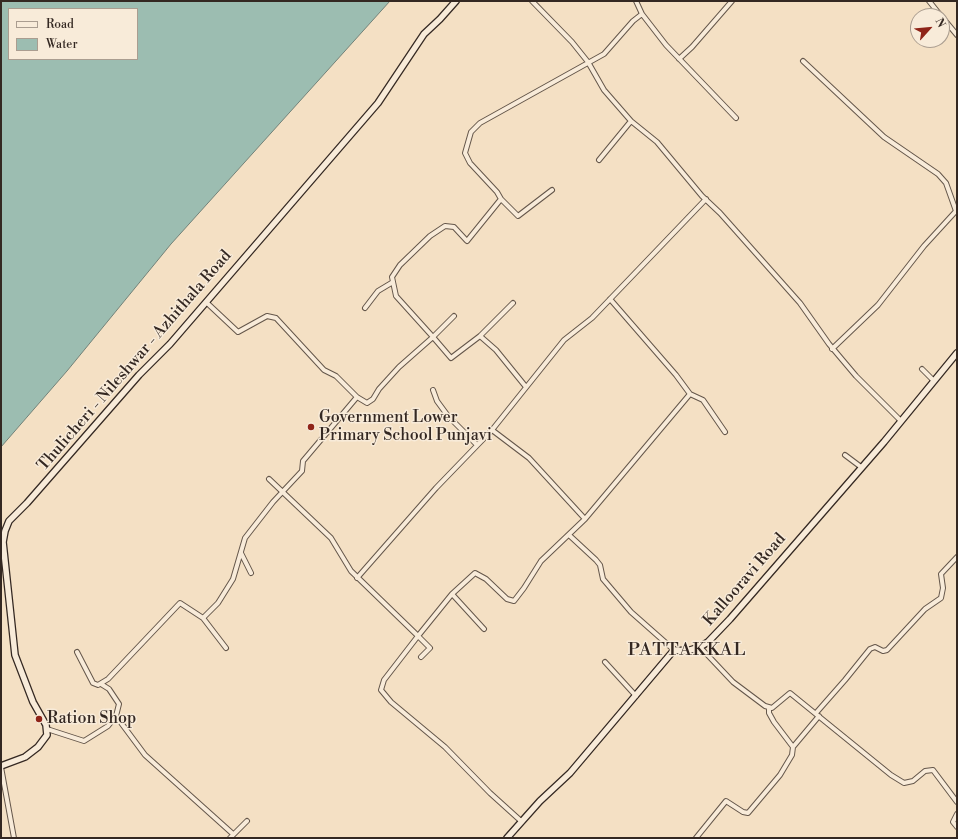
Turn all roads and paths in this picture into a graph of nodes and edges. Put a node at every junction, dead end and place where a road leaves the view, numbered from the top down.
1 (456, 1) edge
2 (532, 1) edge
3 (636, 1) edge
4 (732, 1) edge
5 (642, 14) junction
6 (950, 26) edge
7 (957, 35) edge
8 (679, 59) junction
9 (803, 61) dead end
10 (588, 62) junction
11 (736, 118) dead end
12 (631, 121) junction
13 (599, 160) dead end
14 (552, 190) dead end
15 (501, 199) junction
16 (706, 199) junction
17 (957, 211) edge
18 (393, 282) junction
19 (610, 299) junction
20 (206, 302) junction
21 (513, 303) dead end
22 (365, 308) dead end
23 (454, 316) dead end
24 (480, 336) junction
25 (433, 337) junction
26 (832, 349) junction
27 (957, 353) edge
28 (922, 370) dead end
29 (934, 381) junction
30 (526, 387) junction
31 (433, 390) dead end
32 (690, 394) junction
33 (357, 397) junction
34 (901, 421) junction
35 (492, 430) junction
36 (726, 432) dead end
37 (476, 445) junction
38 (845, 455) dead end
39 (861, 467) junction
40 (269, 479) dead end
41 (283, 492) junction
42 (585, 519) junction
43 (569, 535) junction
44 (241, 553) junction
45 (957, 557) edge
46 (251, 573) dead end
47 (357, 578) junction
48 (452, 594) junction
49 (203, 618) junction
50 (484, 629) dead end
51 (418, 636) junction
52 (700, 647) junction
53 (226, 648) dead end
54 (674, 650) junction
55 (77, 652) dead end
56 (421, 657) dead end
57 (606, 662) dead end
58 (101, 684) junction
59 (636, 696) junction
60 (769, 708) junction
61 (818, 714) junction
62 (116, 716) junction
63 (47, 729) junction
64 (793, 747) junction
65 (1, 767) edge
66 (957, 802) edge
67 (957, 814) edge
68 (247, 821) dead end
69 (521, 821) junction
70 (957, 827) edge
71 (232, 836) edge
72 (14, 838) edge
73 (507, 838) edge
74 (696, 838) edge

1 - 20 main road, Thulicheri - Nileshwar - Azhithala Road
2 - 10 street
3 - 5 street
4 - 8 street
5 - 8 street
5 - 10 street
6 - 7 street
8 - 11 street
9 - 17 street
10 - 12 street
10 - 15 street
12 - 13 street
12 - 16 street
14 - 15 street
15 - 18 street
16 - 19 street
16 - 26 street
17 - 26 street
18 - 22 street
18 - 25 street
19 - 30 street
19 - 32 street
20 - 33 street
20 - 63 main road, Thulicheri - Nileshwar - Azhithala Road
21 - 24 street
23 - 25 street
24 - 25 street
24 - 30 street
25 - 33 street
26 - 34 street
27 - 29 main road, Kallooravi Road
28 - 29 street
29 - 34 main road, Kallooravi Road
30 - 35 street
31 - 37 street
32 - 36 street
32 - 42 street
33 - 41 street
34 - 39 main road, Kallooravi Road
35 - 37 street
35 - 42 street
37 - 47 street
38 - 39 street
39 - 52 main road, Kallooravi Road
40 - 41 street
41 - 44 street
41 - 47 street
42 - 43 street
43 - 48 street
43 - 54 street
44 - 46 street
44 - 49 street
45 - 61 street
47 - 51 street
48 - 50 street
48 - 51 street
49 - 53 street
49 - 58 street
51 - 56 street
51 - 69 street
52 - 54 main road, Kallooravi Road
52 - 60 street
54 - 59 main road
55 - 58 street
57 - 59 street
58 - 62 street
59 - 69 main road
60 - 61 street
60 - 64 street
61 - 64 street
61 - 66 street
62 - 63 street
62 - 71 street
63 - 65 main road
64 - 74 street
65 - 72 street
67 - 70 street
68 - 71 street
69 - 73 main road

